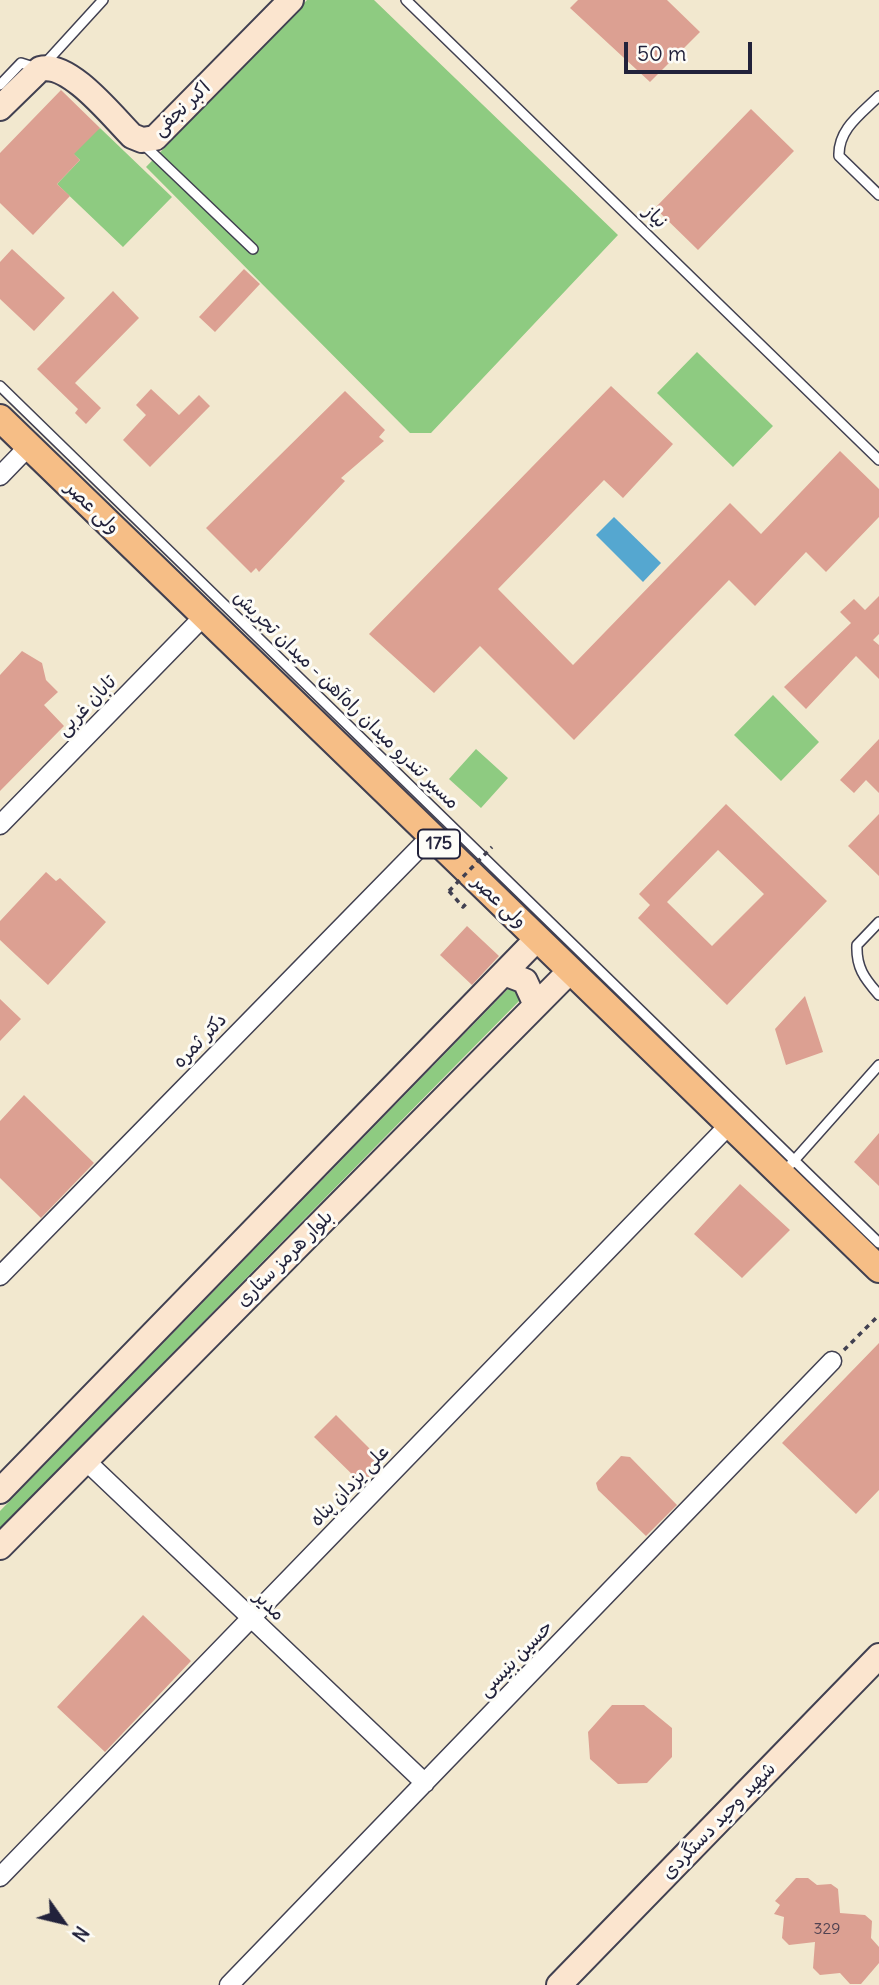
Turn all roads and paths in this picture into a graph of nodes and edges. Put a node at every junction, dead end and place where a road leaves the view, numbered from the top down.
1 (103, 0) edge
2 (291, 0) edge
3 (406, 0) edge
4 (40, 69) junction
5 (0, 85) edge
6 (879, 96) edge
7 (0, 108) edge
8 (138, 139) junction
9 (879, 195) edge
10 (253, 249) dead end
11 (0, 386) edge
12 (0, 418) edge
13 (29, 446) junction
14 (879, 460) edge
15 (0, 477) edge
16 (204, 616) junction
17 (0, 825) edge
18 (431, 836) junction
19 (492, 847) dead end
20 (463, 908) dead end
21 (879, 922) edge
22 (537, 939) junction
23 (570, 971) junction
24 (504, 973) junction
25 (879, 995) edge
26 (536, 1005) junction
27 (879, 1065) edge
28 (729, 1125) junction
29 (787, 1168) junction
30 (879, 1244) edge
31 (879, 1269) edge
32 (0, 1276) edge
33 (879, 1315) edge
34 (832, 1361) joint
35 (85, 1460) junction
36 (0, 1491) edge
37 (0, 1547) edge
38 (251, 1618) junction
39 (879, 1656) edge
40 (425, 1783) junction
41 (0, 1877) edge
42 (229, 1985) edge
43 (559, 1985) edge

1 - 4 lane
2 - 8 street, اکبر نجفی
3 - 14 lane, نیاز
4 - 5 lane
4 - 7 street
4 - 8 street, اکبر نجفی
6 - 9 lane
8 - 10 lane
11 - 29 lane, مسیر تندرو میدان راه‌آهن - میدان تجریش
12 - 13 main road, ولی عصر / 175
13 - 15 street
13 - 16 main road, ولی عصر / 175
16 - 17 street, تابان غربی
16 - 18 main road, ولی عصر / 175
18 - 22 main road, ولی عصر / 175
18 - 32 street, دکتر ثمره
19 - 20 path, bridge
21 - 25 lane
22 - 23 main road, ولی عصر / 175
22 - 24 street
23 - 26 street, بلوار هرمز ستاری
23 - 28 main road, ولی عصر / 175
24 - 26 street
24 - 36 street
26 - 35 street, بلوار هرمز ستاری
27 - 29 lane
28 - 29 main road, ولی عصر / 175
28 - 38 street, علی یزدان پناه
29 - 30 lane, مسیر تندرو میدان راه‌آهن - میدان تجریش
29 - 31 main road, ولی عصر / 175
33 - 34 path
34 - 40 street, حسین بنیسی
35 - 37 street, بلوار هرمز ستاری
35 - 38 street, مدیر
38 - 40 street, مدیر
38 - 41 street, علی یزدان پناه
39 - 43 street, شهید وحید دستگردی
40 - 42 street, حسین بنیسی

